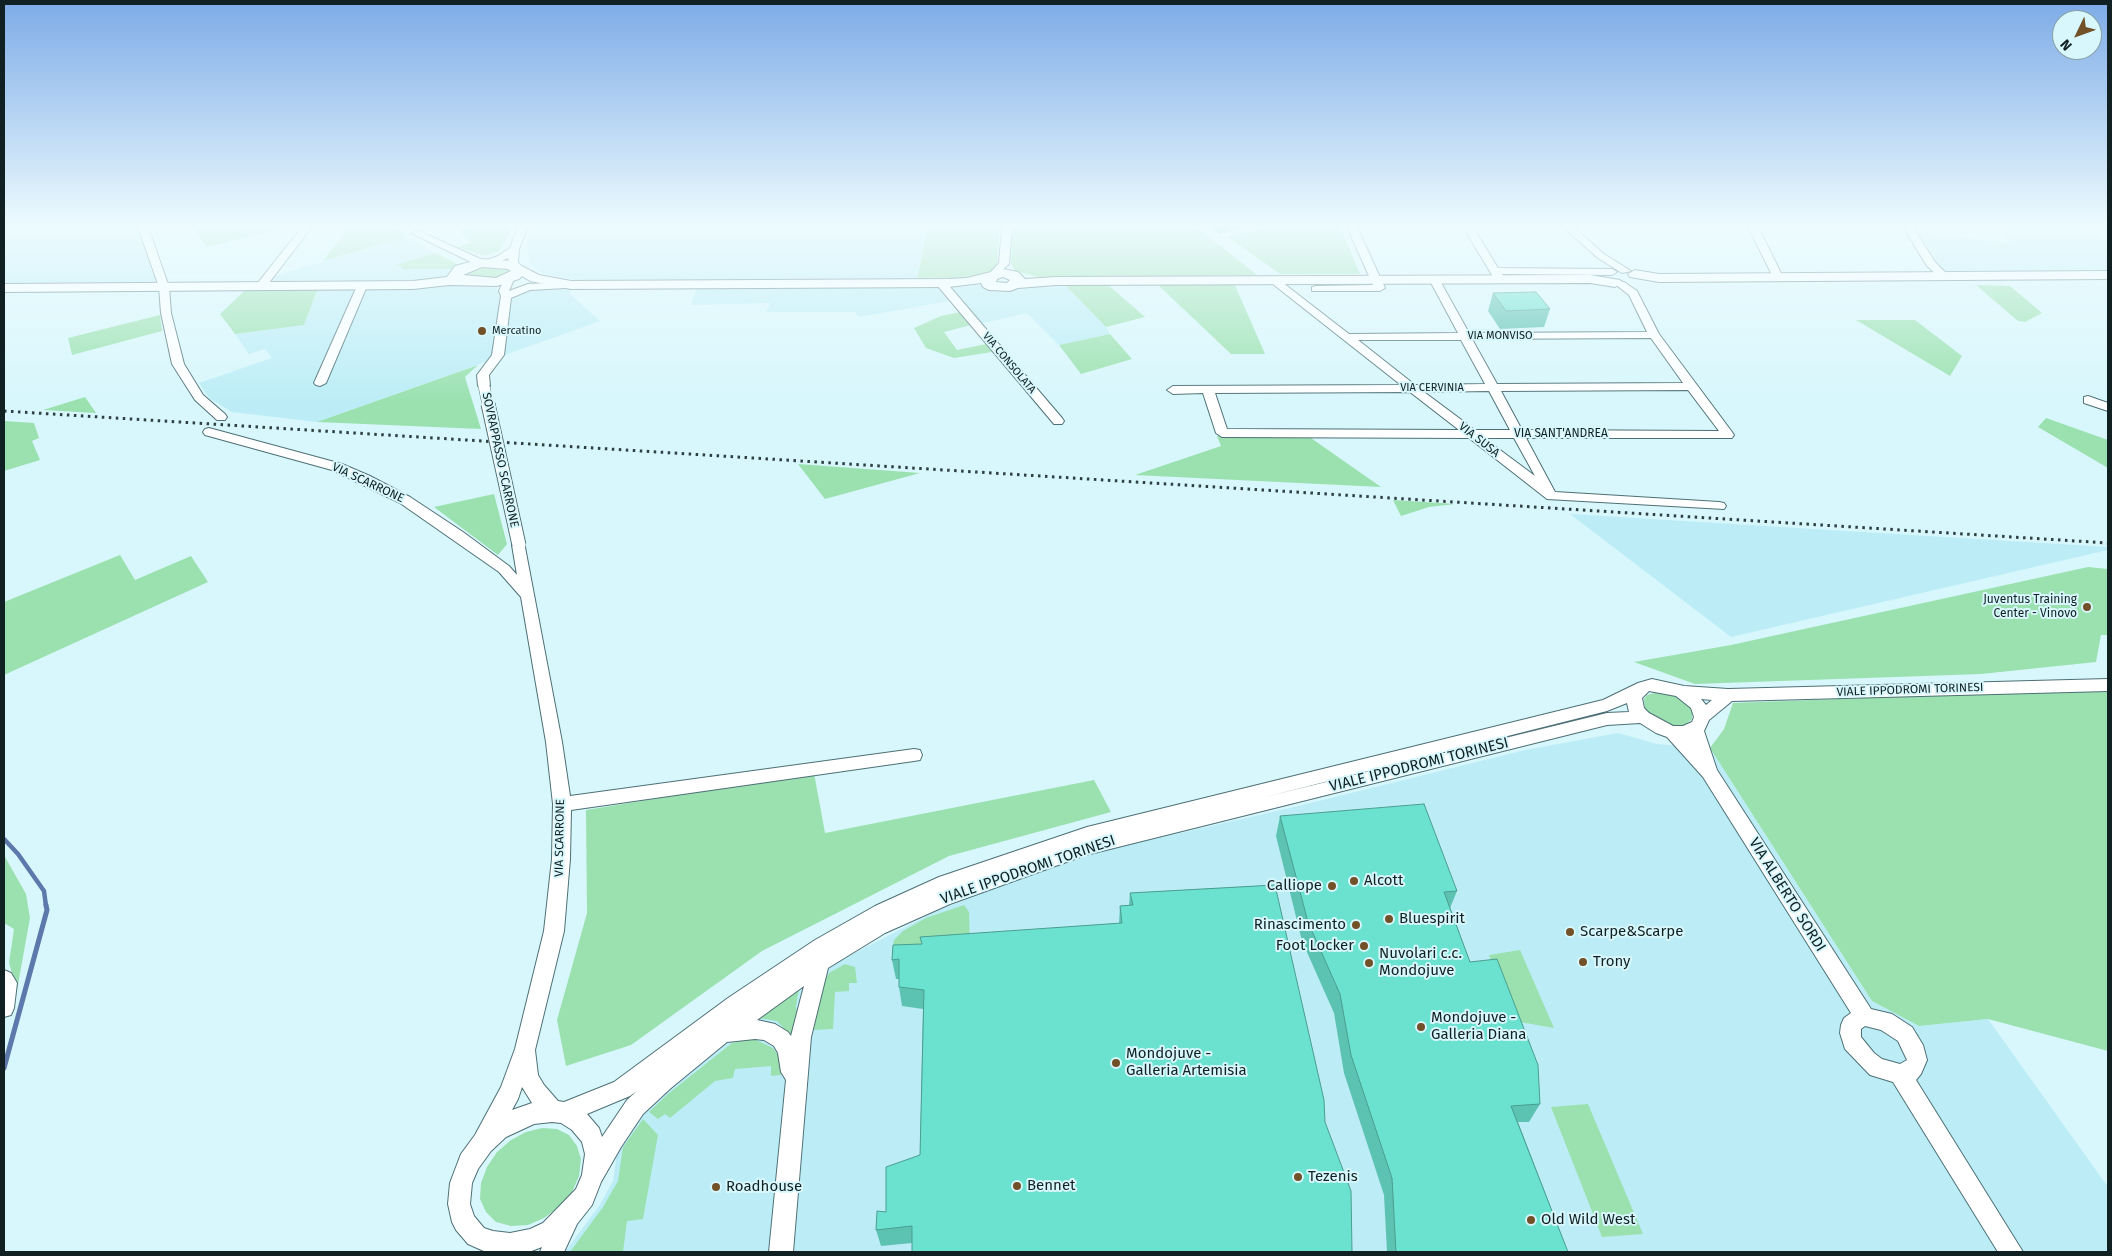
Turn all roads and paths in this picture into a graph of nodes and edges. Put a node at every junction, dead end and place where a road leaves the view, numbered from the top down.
1 (261, 286) joint
2 (362, 286) junction
3 (415, 286) edge
4 (510, 286) edge
5 (525, 286) edge
6 (546, 286) edge
7 (942, 286) edge
8 (1280, 286) edge
9 (1379, 286) edge
10 (1438, 286) edge
11 (1628, 286) edge
12 (164, 287) junction
13 (4, 288) edge
14 (1316, 289) dead end
15 (1654, 335) junction
16 (1465, 336) junction
17 (1346, 337) junction
18 (320, 383) dead end
19 (1692, 386) junction
20 (1493, 387) junction
21 (1412, 388) junction
22 (1173, 390) dead end
23 (1208, 390) junction
24 (2088, 400) dead end
25 (2108, 408) edge
26 (221, 417) dead end
27 (1058, 421) dead end
28 (209, 432) dead end
29 (1472, 434) junction
30 (1518, 434) junction
31 (1552, 496) junction
32 (1719, 506) dead end
33 (519, 547) junction
34 (492, 560) junction
35 (528, 596) junction
36 (2108, 680) edge
37 (2100, 685) edge
38 (1638, 691) junction
39 (1682, 692) junction
40 (1728, 696) junction
41 (1642, 717) junction
42 (1698, 723) junction
43 (1673, 732) junction
44 (914, 754) dead end
45 (1709, 772) junction
46 (562, 804) junction
47 (819, 963) junction
48 (4, 979) edge
49 (4, 1008) edge
50 (1865, 1017) junction
51 (723, 1033) junction
52 (525, 1049) junction
53 (1900, 1074) junction
54 (796, 1086) junction
55 (558, 1112) junction
56 (483, 1143) junction
57 (593, 1175) junction
58 (568, 1216) junction
59 (481, 1244) edge
60 (552, 1252) edge
61 (781, 1252) edge
62 (2011, 1252) edge

1 - 2 main road
1 - 12 main road
2 - 3 main road
2 - 18 street
4 - 33 street, SOVRAPPASSO SCARRONE, bridge
5 - 6 street
7 - 27 street, VIA CONSOLATA
8 - 17 street, VIA SUSA
9 - 14 street
10 - 16 street
11 - 15 street, VIA SANT'ANDREA
12 - 13 main road
12 - 26 street
15 - 16 street, VIA MONVISO
15 - 19 street, VIA SANT'ANDREA
16 - 17 street, VIA MONVISO
16 - 20 street
17 - 21 street, VIA SUSA
19 - 20 street, VIA CERVINIA
19 - 30 street, VIA SANT'ANDREA
20 - 21 street, VIA CERVINIA
20 - 30 street
21 - 23 street, VIA CERVINIA
21 - 29 street, VIA SUSA
22 - 23 street, VIA CERVINIA
23 - 29 street, VIA SANT'ANDREA
24 - 25 street
28 - 34 street, VIA SCARRONE
29 - 30 street, VIA SANT'ANDREA
29 - 31 street, VIA SUSA
30 - 31 street
31 - 32 street
33 - 34 street
33 - 35 street, VIA SCARRONE
34 - 35 street, VIA SCARRONE
35 - 46 street, VIA SCARRONE
36 - 37 street, VIALE IPPODROMI TORINESI
37 - 40 street, VIALE IPPODROMI TORINESI
38 - 39 street
38 - 41 street
38 - 55 street, VIALE IPPODROMI TORINESI
39 - 40 street, VIALE IPPODROMI TORINESI
39 - 42 street
40 - 42 street
41 - 43 street
41 - 47 street, VIALE IPPODROMI TORINESI
42 - 43 street
42 - 45 street, VIA ALBERTO SORDI
43 - 45 street, VIA ALBERTO SORDI
44 - 46 street
45 - 50 street, VIA ALBERTO SORDI
46 - 52 street, VIA SCARRONE
47 - 51 street, VIALE IPPODROMI TORINESI
47 - 54 street
48 - 49 street
50 - 53 street
50 - 53 street
51 - 54 street
51 - 57 street, VIALE IPPODROMI TORINESI
52 - 55 street, VIA SCARRONE
52 - 56 street, VIA SCARRONE
53 - 62 street
54 - 61 street
55 - 56 street
55 - 57 street
56 - 59 street
57 - 58 street
58 - 59 street
58 - 60 street

